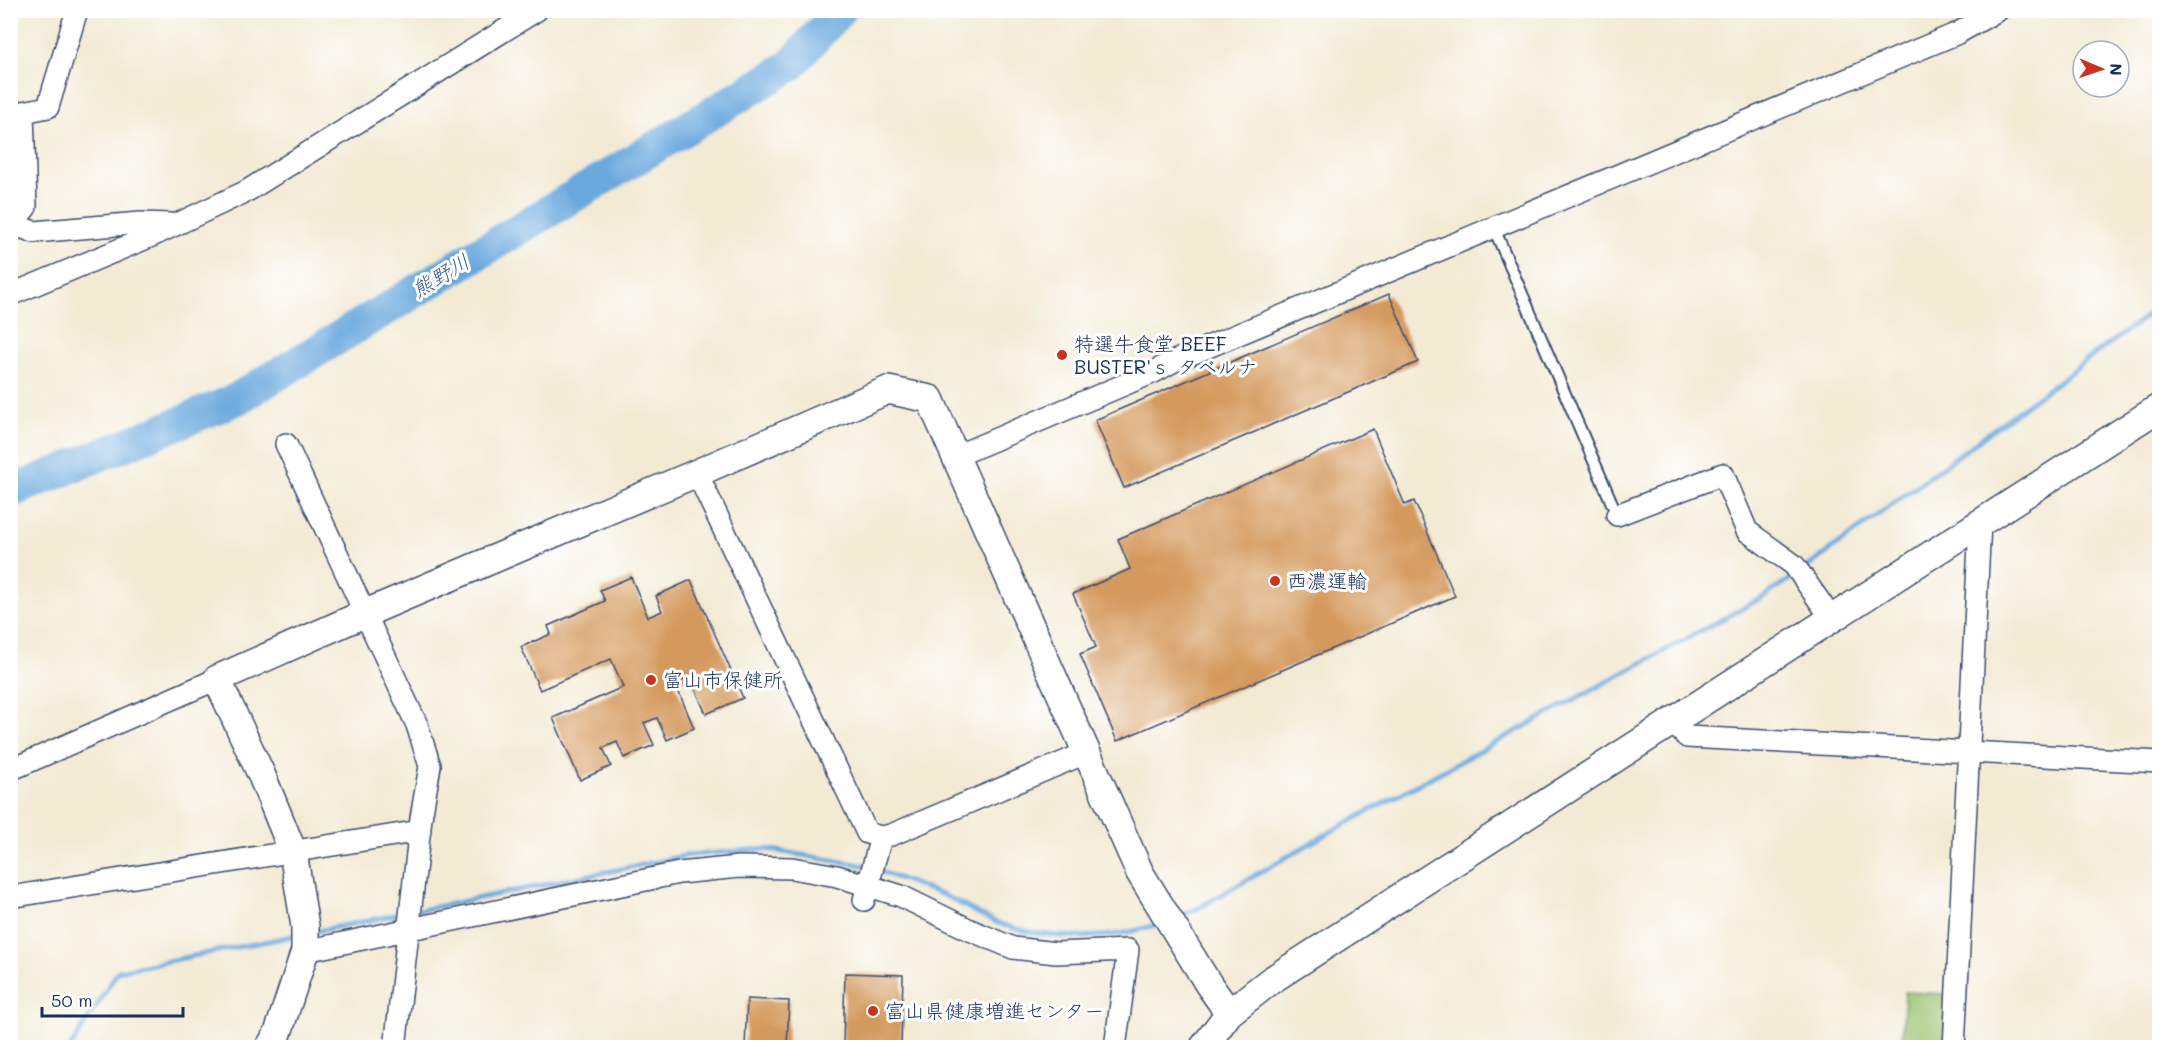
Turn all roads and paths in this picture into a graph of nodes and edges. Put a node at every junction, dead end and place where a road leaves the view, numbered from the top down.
1 (77, 10) edge
2 (537, 10) edge
3 (1998, 10) edge
4 (176, 224) junction
5 (1493, 226) junction
6 (10, 294) edge
7 (2160, 407) edge
8 (286, 444) dead end
9 (956, 456) junction
10 (697, 473) junction
11 (1617, 515) joint
12 (1980, 523) junction
13 (366, 613) junction
14 (1832, 619) junction
15 (217, 679) junction
16 (1672, 722) junction
17 (1969, 751) junction
18 (1088, 752) junction
19 (2160, 762) edge
20 (10, 770) edge
21 (420, 831) junction
22 (881, 837) junction
23 (292, 852) junction
24 (866, 893) junction
25 (10, 897) edge
26 (409, 929) junction
27 (305, 951) junction
28 (1229, 1013) junction
29 (269, 1047) edge
30 (395, 1047) edge
31 (1115, 1047) edge
32 (1203, 1047) edge
33 (1954, 1047) edge

1 - 4 street
2 - 4 street
3 - 5 street
4 - 6 street
5 - 9 street
5 - 11 lane
7 - 12 street
8 - 13 street
9 - 10 street
9 - 18 street
10 - 13 street
10 - 22 street
11 - 14 street
12 - 14 street
12 - 17 street
13 - 15 street
13 - 21 street
14 - 16 street
15 - 20 street
15 - 23 street
16 - 17 street
16 - 28 street
17 - 19 street
17 - 33 street
18 - 22 street
18 - 28 street
21 - 23 street
21 - 26 street
22 - 24 street
23 - 25 street
23 - 27 street
24 - 26 street
24 - 31 street
26 - 27 street
26 - 30 street
27 - 29 street
28 - 32 street

